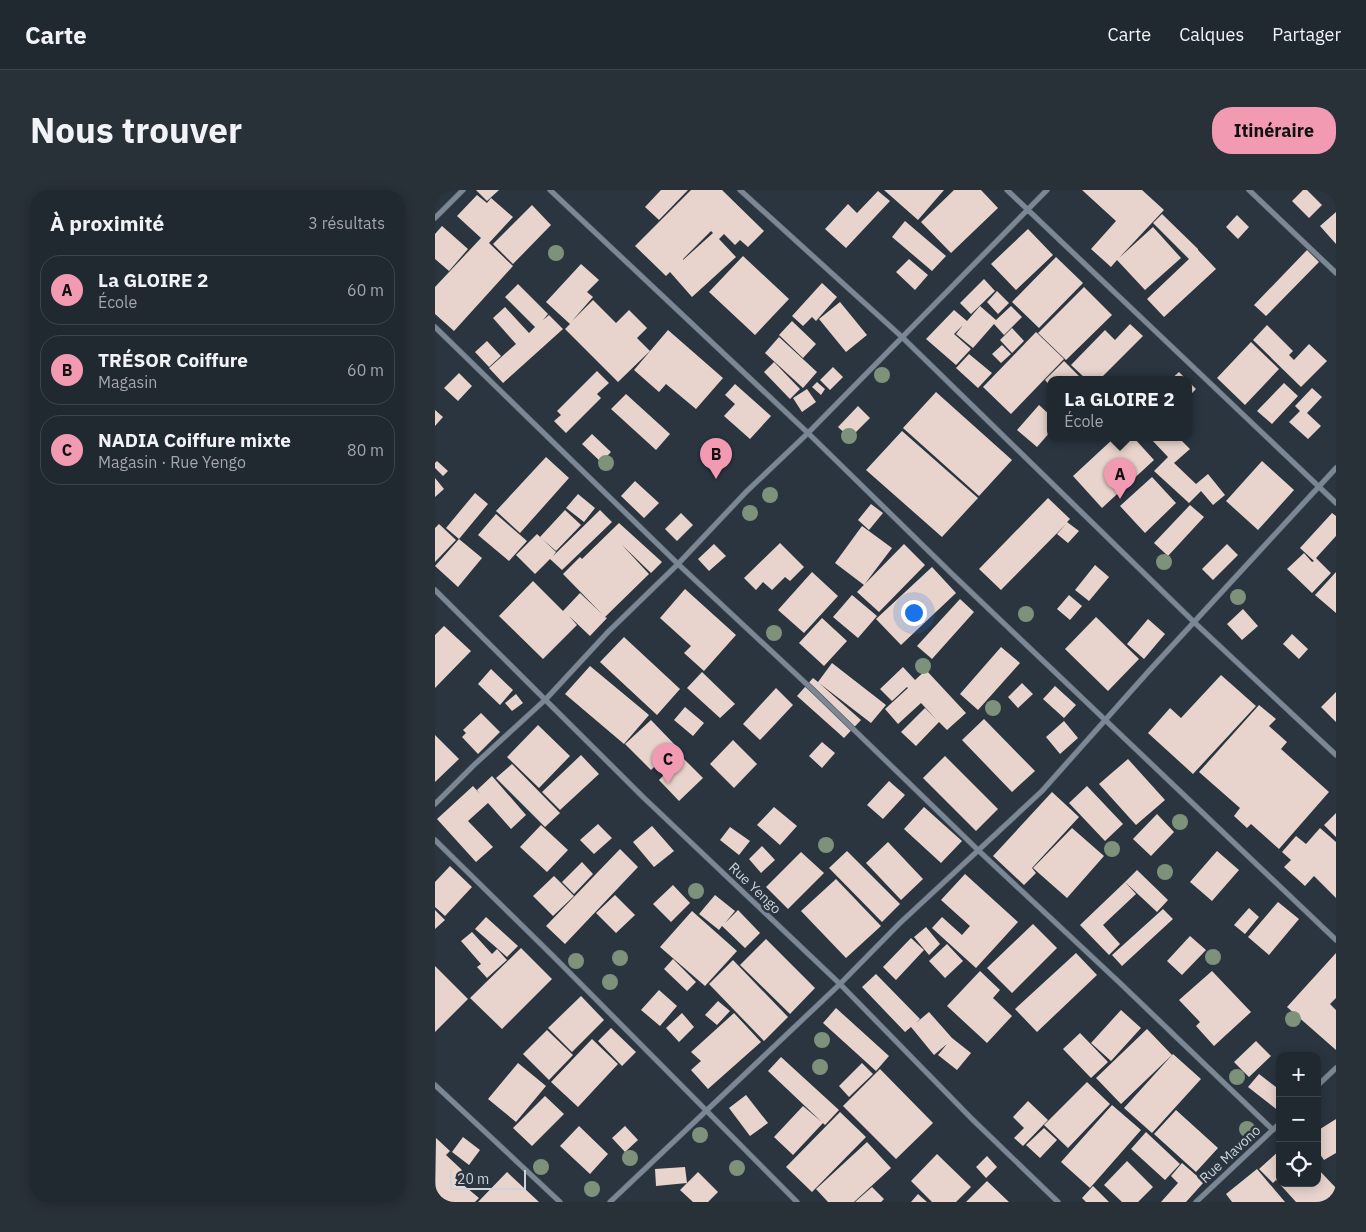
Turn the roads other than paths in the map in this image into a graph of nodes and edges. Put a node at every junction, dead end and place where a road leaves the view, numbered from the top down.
1 (463, 190) edge
2 (550, 190) edge
3 (741, 190) edge
4 (1007, 190) edge
5 (1047, 190) edge
6 (1249, 190) edge
7 (1028, 210) junction
8 (435, 218) edge
9 (1336, 273) edge
10 (435, 327) edge
11 (902, 337) junction
12 (808, 432) junction
13 (1336, 468) edge
14 (1319, 487) junction
15 (1336, 503) edge
16 (678, 564) junction
17 (435, 590) edge
18 (1195, 623) junction
19 (545, 699) junction
20 (1105, 721) junction
21 (1336, 755) edge
22 (435, 804) edge
23 (435, 840) edge
24 (979, 851) junction
25 (1336, 940) edge
26 (840, 984) junction
27 (1336, 1068) edge
28 (1321, 1082) edge
29 (435, 1085) edge
30 (707, 1111) junction
31 (1276, 1127) edge
32 (1273, 1130) junction
33 (560, 1202) edge
34 (610, 1202) edge
35 (797, 1202) edge
36 (1058, 1202) edge
37 (1196, 1202) edge

1 - 8 street
2 - 12 street
3 - 11 street
4 - 7 street
5 - 7 street
6 - 9 street
7 - 11 street
7 - 14 street
10 - 16 street
11 - 12 street
11 - 18 street
12 - 16 street
12 - 20 street
13 - 14 street
14 - 15 street
14 - 18 street
16 - 19 street
16 - 24 street
17 - 19 street, Rue Yengo
18 - 20 street
18 - 21 street
19 - 22 street
19 - 26 street, Rue Yengo
20 - 24 street
20 - 25 street
23 - 30 street
24 - 26 street
24 - 32 street
26 - 30 street
26 - 36 street, Rue Yengo
27 - 28 street
29 - 33 street
30 - 34 street
30 - 35 street
31 - 32 street, Rue Mavono
32 - 37 street, Rue Mavono

